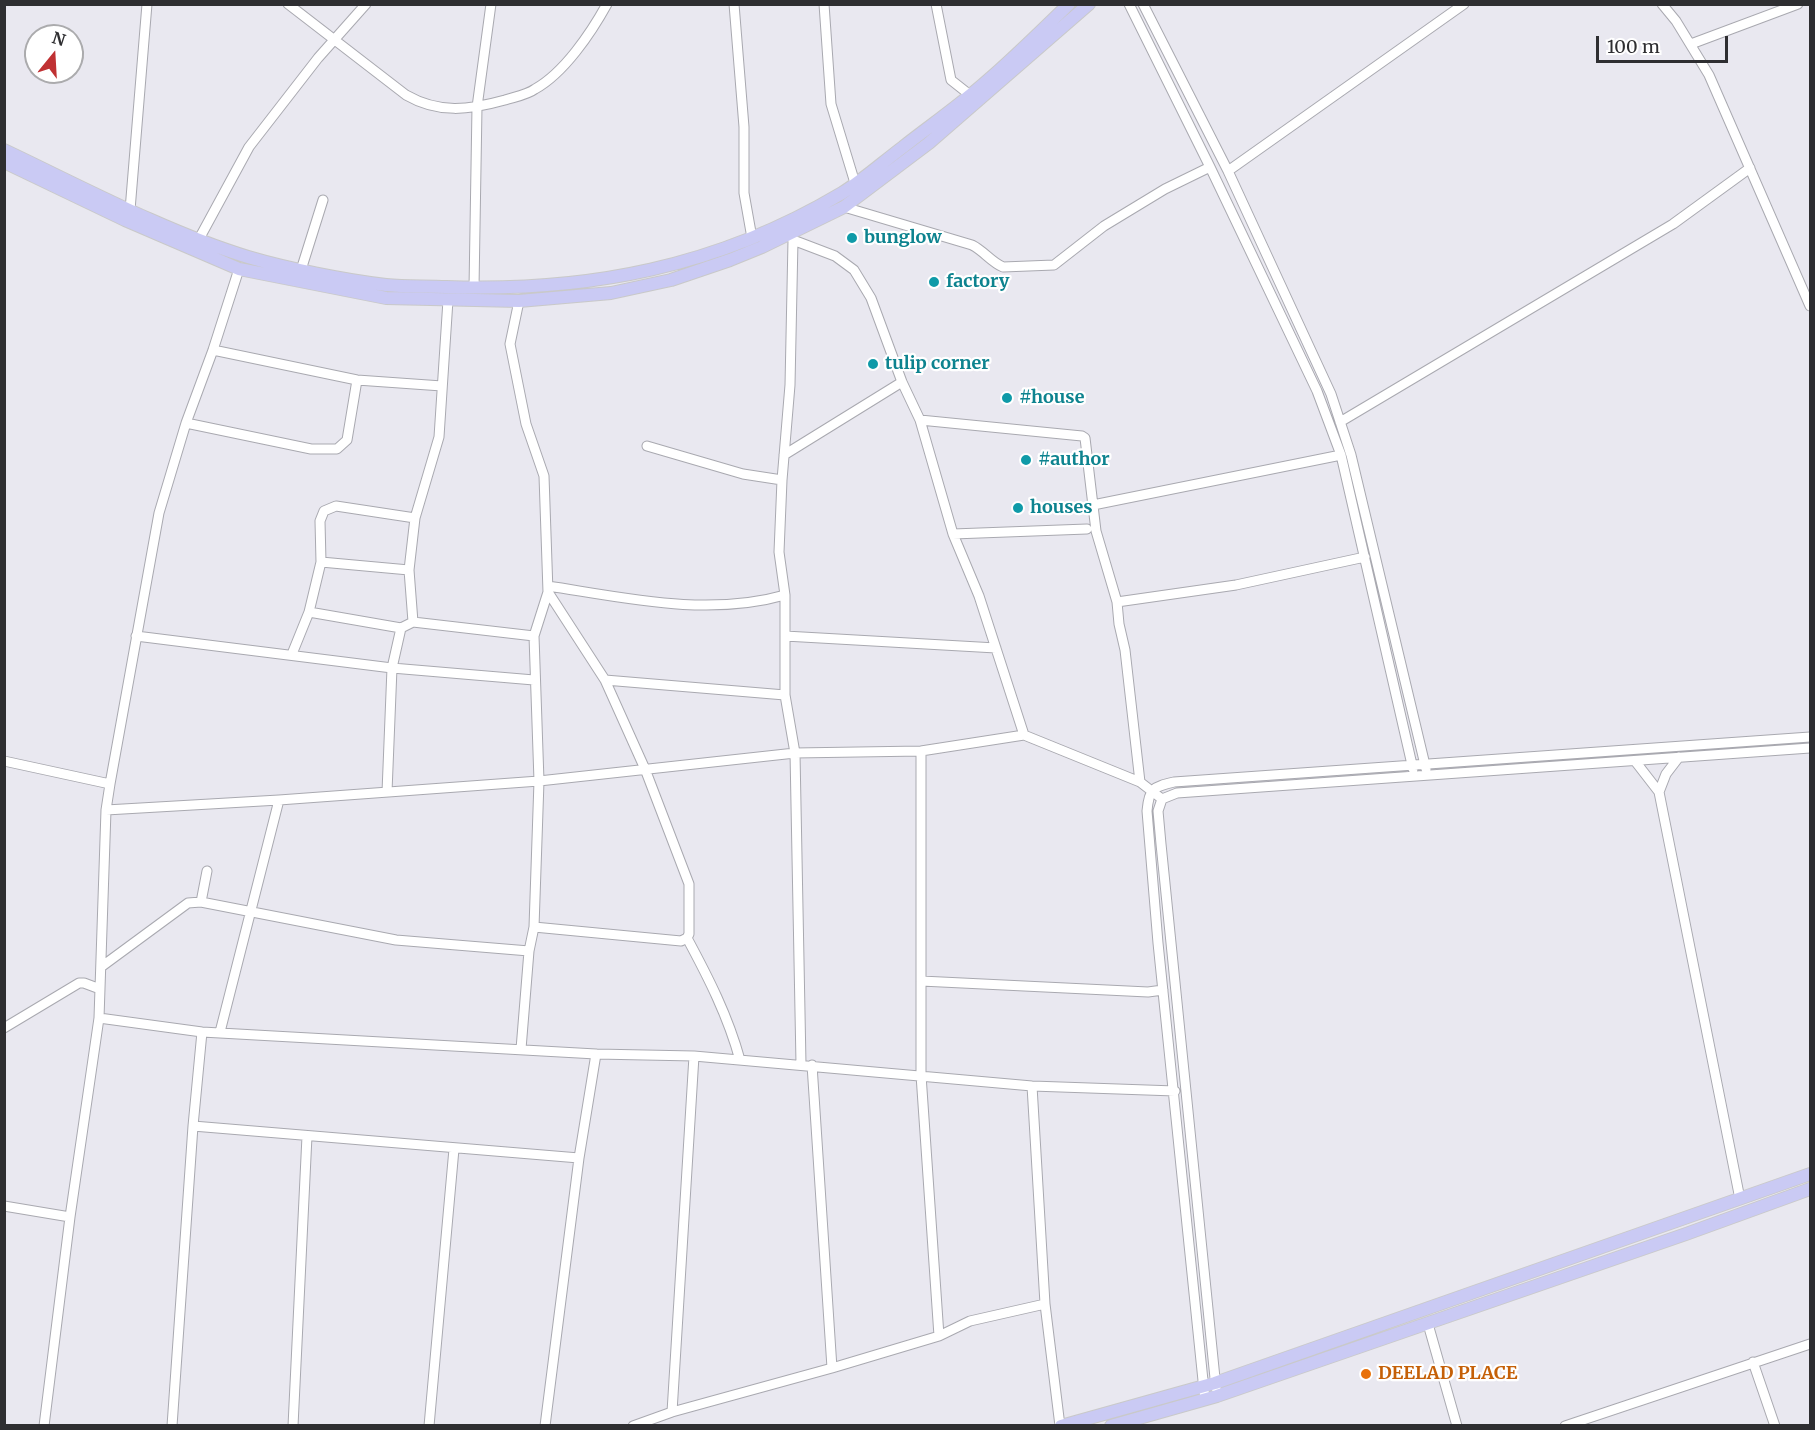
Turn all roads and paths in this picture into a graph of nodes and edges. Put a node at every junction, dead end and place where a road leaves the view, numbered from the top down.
1 (147, 4) edge
2 (288, 4) edge
3 (366, 4) edge
4 (491, 4) edge
5 (607, 4) edge
6 (734, 4) edge
7 (824, 4) edge
8 (936, 4) edge
9 (1069, 4) edge
10 (1089, 4) edge
11 (1130, 4) edge
12 (1143, 4) edge
13 (1464, 4) edge
14 (1662, 4) edge
15 (1798, 4) edge
16 (334, 40) junction
17 (1691, 44) junction
18 (970, 95) junction
19 (477, 107) junction
20 (4, 150) edge
21 (4, 162) edge
22 (1210, 167) junction
23 (1750, 168) junction
24 (1228, 171) junction
25 (855, 183) junction
26 (323, 200) dead end
27 (844, 207) junction
28 (130, 210) junction
29 (791, 237) junction
30 (752, 238) junction
31 (199, 239) junction
32 (239, 269) junction
33 (301, 270) junction
34 (474, 288) junction
35 (448, 300) junction
36 (519, 301) junction
37 (1810, 306) edge
38 (213, 350) junction
39 (357, 380) junction
40 (902, 382) junction
41 (442, 386) junction
42 (920, 420) junction
43 (1340, 422) junction
44 (186, 423) junction
45 (647, 446) dead end
46 (784, 455) junction
47 (1341, 455) junction
48 (782, 480) junction
49 (1093, 505) junction
50 (415, 518) junction
51 (1087, 529) dead end
52 (953, 534) junction
53 (1365, 557) junction
54 (321, 562) junction
55 (409, 570) junction
56 (548, 589) junction
57 (785, 595) junction
58 (1117, 602) junction
59 (309, 612) junction
60 (413, 622) junction
61 (401, 628) junction
62 (136, 636) junction
63 (534, 636) junction
64 (785, 636) junction
65 (996, 648) junction
66 (292, 654) junction
67 (392, 668) junction
68 (534, 680) junction
69 (605, 680) junction
70 (785, 695) junction
71 (1024, 735) junction
72 (1810, 737) edge
73 (1810, 748) edge
74 (921, 751) junction
75 (795, 753) junction
76 (1680, 757) junction
77 (1635, 760) junction
78 (4, 761) edge
79 (1426, 763) junction
80 (1412, 765) junction
81 (645, 770) junction
82 (1427, 775) junction
83 (1413, 776) junction
84 (539, 781) junction
85 (1140, 782) junction
86 (110, 784) junction
87 (1152, 790) junction
88 (387, 792) junction
89 (1659, 792) junction
90 (1162, 799) junction
91 (279, 800) junction
92 (106, 810) junction
93 (207, 871) dead end
94 (201, 902) junction
95 (250, 912) junction
96 (534, 927) junction
97 (687, 938) junction
98 (529, 951) junction
99 (101, 967) junction
100 (921, 981) junction
101 (100, 989) junction
102 (1163, 990) junction
103 (99, 1018) junction
104 (4, 1028) edge
105 (202, 1032) junction
106 (220, 1032) junction
107 (521, 1049) junction
108 (596, 1054) junction
109 (694, 1056) junction
110 (1183, 1059) junction
111 (740, 1060) junction
112 (1172, 1060) junction
113 (801, 1064) junction
114 (812, 1065) junction
115 (921, 1075) junction
116 (1032, 1086) junction
117 (1175, 1091) junction
118 (193, 1126) junction
119 (307, 1136) junction
120 (454, 1149) junction
121 (579, 1158) junction
122 (1810, 1173) edge
123 (1810, 1189) edge
124 (1740, 1199) junction
125 (4, 1206) edge
126 (70, 1217) junction
127 (1045, 1304) junction
128 (1428, 1324) junction
129 (939, 1336) junction
130 (1810, 1344) edge
131 (1752, 1362) junction
132 (832, 1368) junction
133 (1209, 1385) junction
134 (1211, 1398) junction
135 (672, 1412) junction
136 (1132, 1423) edge
137 (44, 1425) edge
138 (172, 1425) edge
139 (293, 1425) edge
140 (429, 1425) edge
141 (545, 1425) edge
142 (633, 1425) edge
143 (1061, 1425) edge
144 (1111, 1425) edge
145 (1457, 1425) edge
146 (1565, 1425) edge
147 (1775, 1425) edge

1 - 28 street
2 - 16 street
3 - 16 street
4 - 19 street
5 - 19 street
6 - 30 street
7 - 25 street
8 - 18 street
9 - 18 main road
10 - 27 main road
11 - 22 street
12 - 24 street
13 - 24 street
14 - 17 street
15 - 17 street
16 - 19 street
16 - 31 street
17 - 23 street
18 - 25 main road
19 - 34 street
20 - 28 main road
21 - 32 main road
22 - 27 street
22 - 47 street
23 - 37 street
23 - 43 street
24 - 43 street
25 - 30 main road
26 - 33 street
27 - 29 main road
28 - 31 main road
29 - 36 main road
29 - 40 street
29 - 46 street
30 - 34 main road
31 - 33 main road
32 - 35 main road
32 - 38 street
33 - 34 main road
35 - 36 main road
35 - 41 street
36 - 56 street
38 - 39 street
38 - 44 street
39 - 41 street
39 - 44 street
40 - 42 street
40 - 46 street
41 - 50 street
42 - 49 street
42 - 52 street
43 - 79 street
44 - 62 street
45 - 48 street
46 - 48 street
47 - 49 street
47 - 53 street
48 - 57 street
49 - 58 street
50 - 54 street
50 - 55 street
51 - 52 street
52 - 65 street
53 - 58 street
53 - 80 street
54 - 55 street
54 - 59 street
55 - 60 street
56 - 57 street
56 - 63 street
56 - 69 street
57 - 64 street
58 - 85 street
59 - 61 street
59 - 66 street
60 - 61 street
60 - 63 street
61 - 67 street
62 - 66 street
62 - 86 street
63 - 68 street
64 - 65 street
64 - 70 street
65 - 71 street
66 - 67 street
67 - 68 street
67 - 88 street
68 - 84 street
69 - 70 street
69 - 81 street
70 - 75 street
71 - 74 street
71 - 85 street
72 - 79 street
73 - 76 street
74 - 75 street
74 - 100 street
75 - 81 street
75 - 113 street
76 - 77 street
76 - 89 street
77 - 82 street
77 - 89 street
78 - 86 street
79 - 80 street
79 - 82 street
80 - 83 street
80 - 87 street
81 - 84 street
81 - 97 street
82 - 83 street
83 - 90 street
84 - 88 street
84 - 96 street
85 - 87 street
86 - 92 street
87 - 90 street
87 - 102 street
88 - 91 street
89 - 124 street
90 - 110 street
91 - 92 street
91 - 95 street
92 - 99 street
93 - 94 street
94 - 95 street
94 - 99 street
95 - 98 street
95 - 106 street
96 - 97 street
96 - 98 street
97 - 111 street
98 - 107 street
99 - 101 street
100 - 102 street
100 - 115 street
101 - 103 street
101 - 104 street
102 - 112 street
103 - 105 street
103 - 126 street
105 - 106 street
105 - 118 street
106 - 107 street
107 - 108 street
108 - 109 street
108 - 121 street
109 - 111 street
109 - 135 street
110 - 112 street
110 - 133 street
111 - 113 street
112 - 117 street
113 - 114 street
114 - 115 street
114 - 132 street
115 - 116 street
115 - 129 street
116 - 117 street
116 - 127 street
117 - 133 street
118 - 119 street
118 - 138 street
119 - 120 street
119 - 139 street
120 - 121 street
120 - 140 street
121 - 141 street
122 - 124 main road
123 - 128 main road
124 - 133 main road
125 - 126 street
126 - 137 street
127 - 129 street
127 - 143 street
128 - 134 main road
128 - 145 street
129 - 132 street
130 - 131 street
131 - 146 street
131 - 147 street
132 - 135 street
133 - 134 street
133 - 143 main road
134 - 136 main road
135 - 142 street
136 - 144 main road

